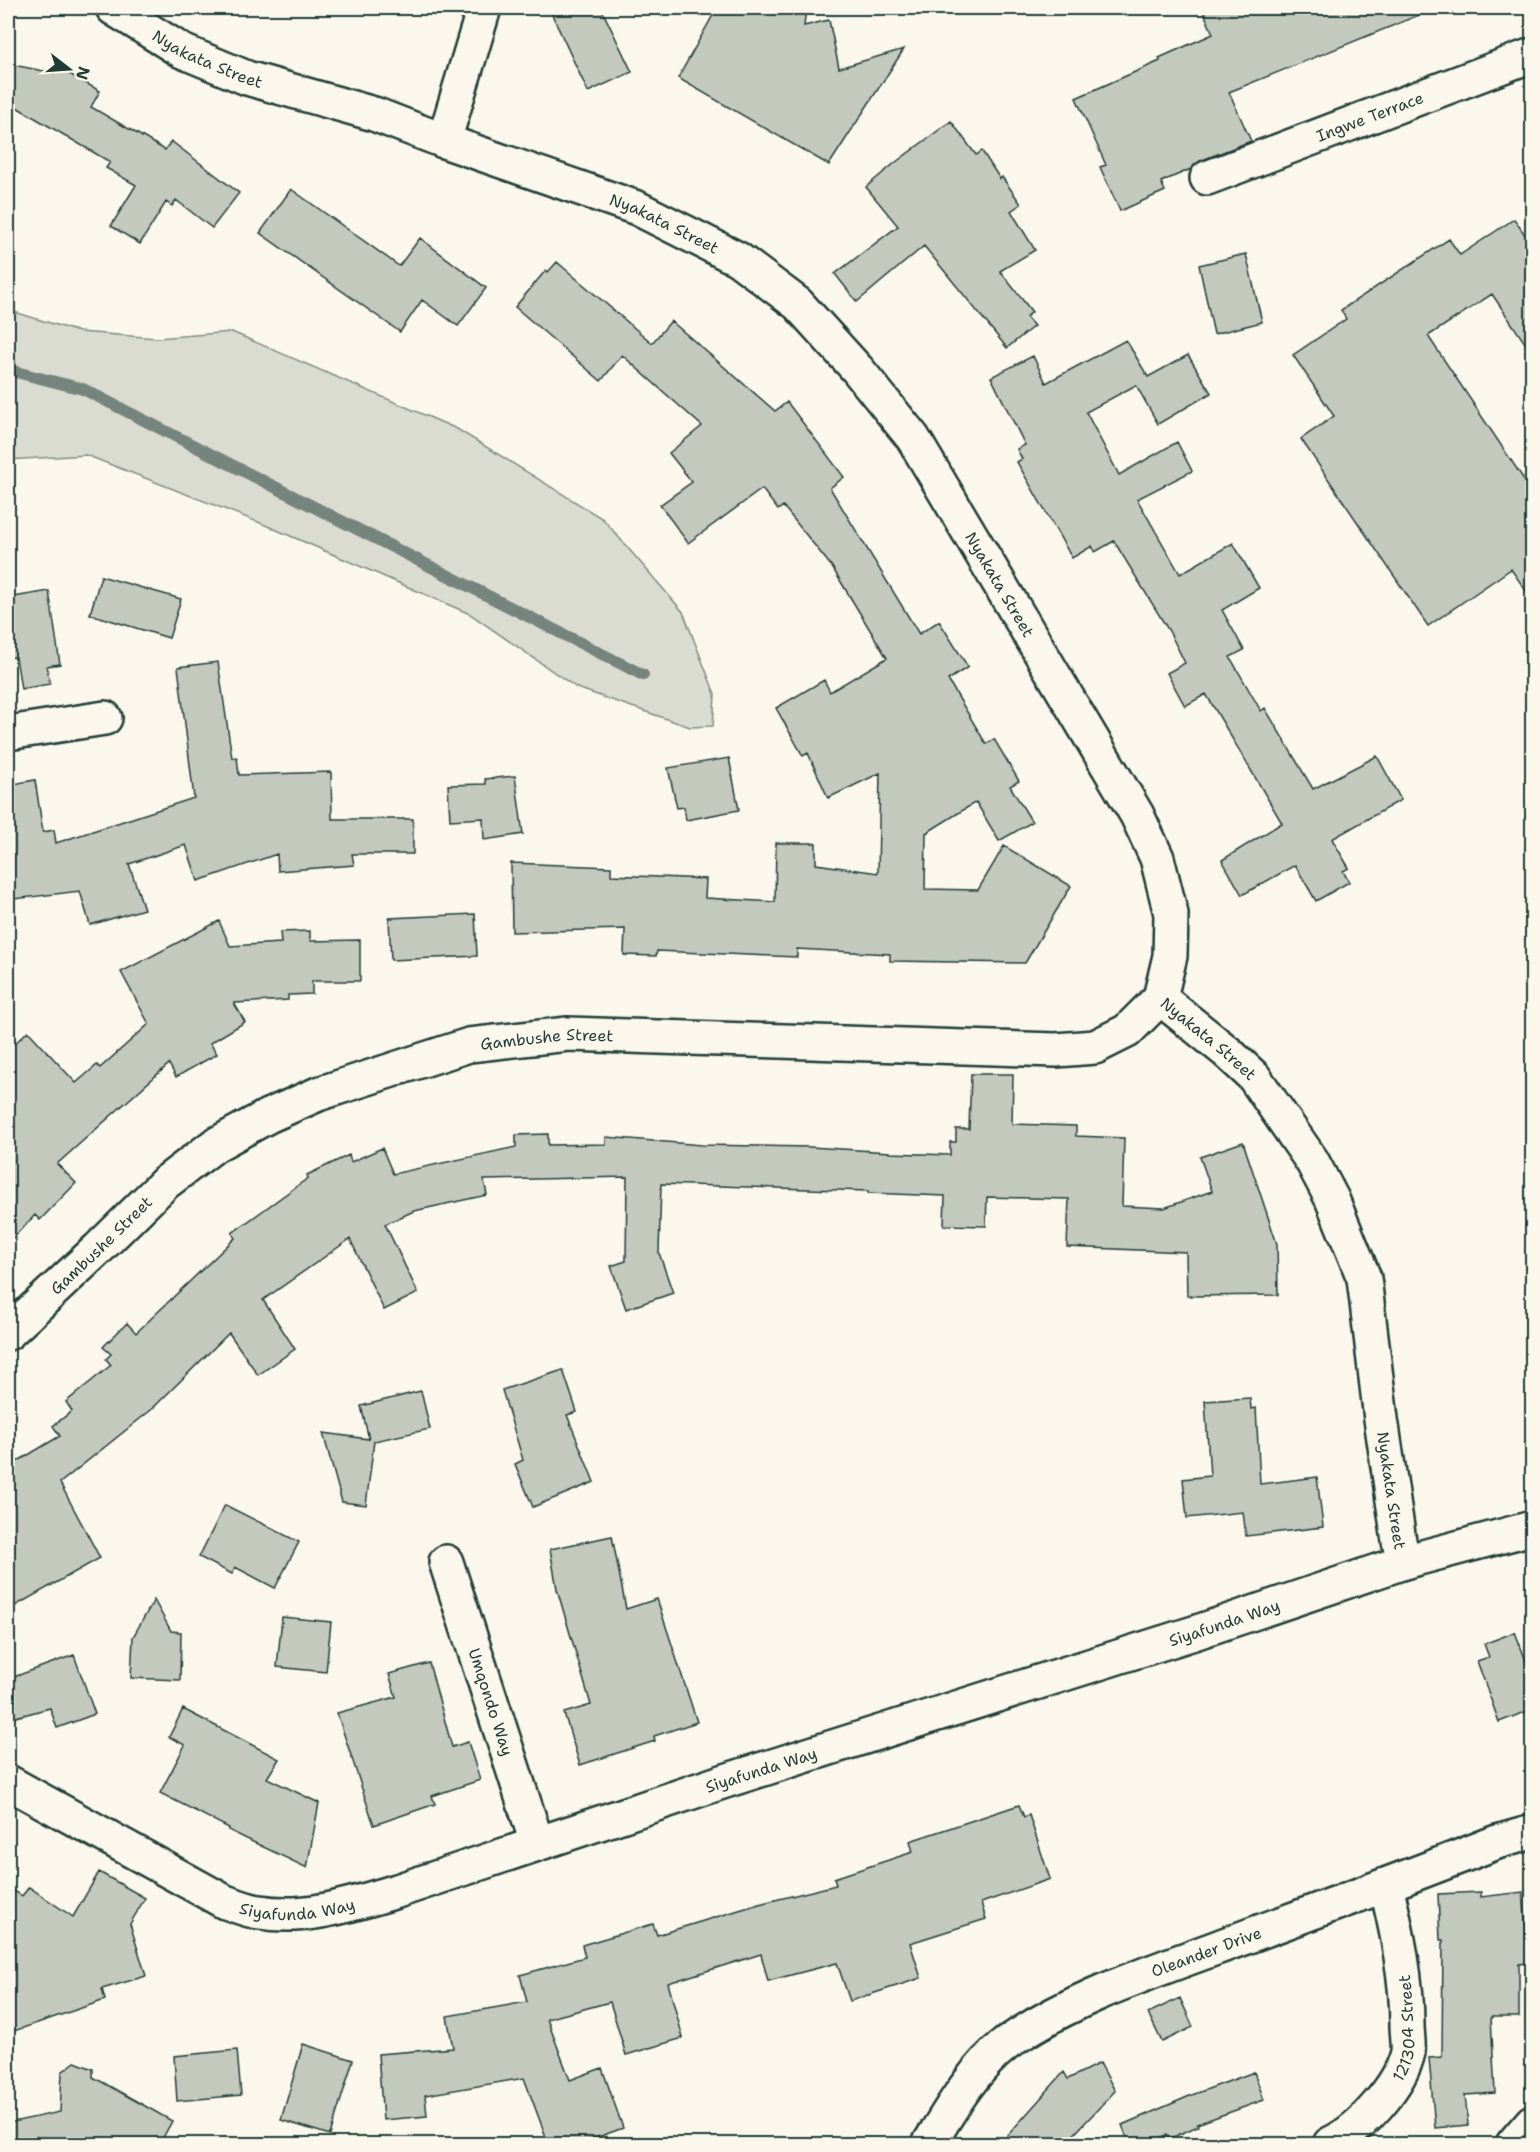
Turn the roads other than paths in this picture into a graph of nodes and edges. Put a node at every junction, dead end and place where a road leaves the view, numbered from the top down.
1 (113, 8) edge
2 (484, 8) edge
3 (1533, 55) edge
4 (444, 141) junction
5 (1207, 178) dead end
6 (105, 718) dead end
7 (8, 733) edge
8 (1160, 998) junction
9 (8, 1333) edge
10 (1533, 1528) edge
11 (446, 1562) dead end
12 (1404, 1562) junction
13 (8, 1782) edge
14 (1533, 1832) edge
15 (537, 1843) junction
16 (1386, 1885) junction
17 (1533, 2122) edge
18 (929, 2145) edge
19 (1330, 2145) edge
20 (1513, 2145) edge

1 - 4 street, Nyakata Street
2 - 4 street
3 - 5 street, Ingwe Terrace
4 - 8 street, Nyakata Street
6 - 7 street
8 - 9 street, Gambushe Street
8 - 12 street, Nyakata Street
10 - 12 street, Siyafunda Way
11 - 15 street, Umqondo Way
12 - 15 street, Siyafunda Way
13 - 15 street, Siyafunda Way
14 - 16 street, Oleander Drive
16 - 18 street, Oleander Drive
16 - 19 street, 121304 Street
17 - 20 street

